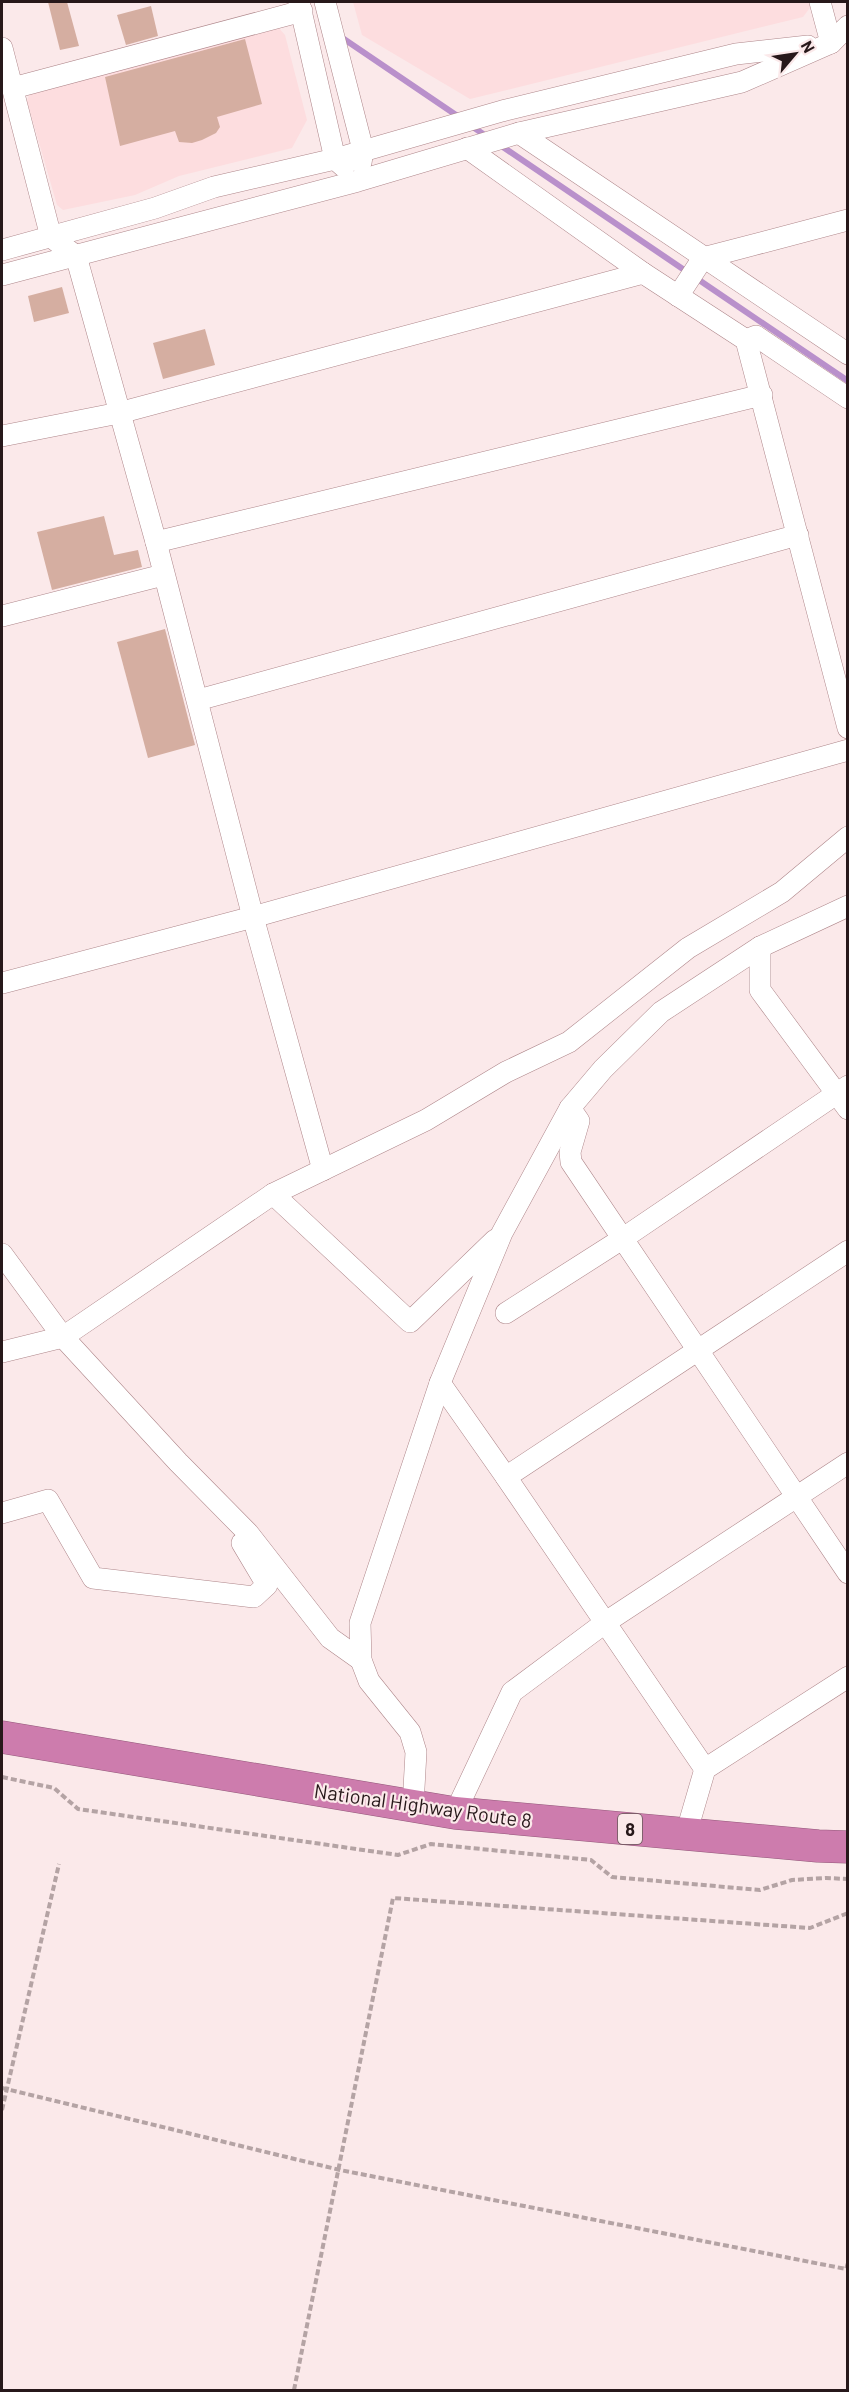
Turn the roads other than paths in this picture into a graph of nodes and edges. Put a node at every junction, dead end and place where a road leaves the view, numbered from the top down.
1 (820, 2) edge
2 (326, 3) edge
3 (299, 14) edge
4 (848, 26) edge
5 (842, 43) edge
6 (3, 59) edge
7 (13, 88) junction
8 (519, 133) junction
9 (467, 148) junction
10 (363, 150) junction
11 (335, 159) junction
12 (358, 181) junction
13 (848, 220) edge
14 (51, 237) junction
15 (2, 250) edge
16 (76, 256) junction
17 (701, 261) junction
18 (642, 273) junction
19 (2, 275) edge
20 (681, 291) junction
21 (746, 340) junction
22 (848, 354) edge
23 (762, 395) junction
24 (848, 398) edge
25 (119, 413) junction
26 (2, 436) edge
27 (798, 535) junction
28 (156, 542) junction
29 (163, 575) junction
30 (2, 616) edge
31 (198, 700) junction
32 (848, 728) edge
33 (848, 750) edge
34 (848, 837) edge
35 (848, 900) edge
36 (838, 910) edge
37 (253, 917) junction
38 (760, 947) junction
39 (2, 983) edge
40 (844, 1096) edge
41 (570, 1108) junction
42 (323, 1170) junction
43 (273, 1194) junction
44 (502, 1233) junction
45 (622, 1239) junction
46 (848, 1251) edge
47 (2, 1254) edge
48 (506, 1313) dead end
49 (63, 1337) junction
50 (699, 1351) junction
51 (2, 1352) edge
52 (440, 1383) junction
53 (848, 1462) edge
54 (506, 1477) junction
55 (796, 1496) junction
56 (2, 1513) edge
57 (244, 1528) junction
58 (848, 1573) edge
59 (606, 1622) junction
60 (361, 1660) junction
61 (848, 1677) edge
62 (2, 1737) edge
63 (705, 1769) junction
64 (413, 1806) junction
65 (455, 1813) junction
66 (686, 1834) junction
67 (848, 1847) edge

1 - 5 street
2 - 10 street
3 - 7 street
3 - 11 street
4 - 5 street
5 - 8 street
5 - 10 street
6 - 7 street
7 - 14 street
8 - 9 street
8 - 17 street
9 - 12 street
9 - 18 street
10 - 11 street
10 - 12 street
11 - 12 street
11 - 14 street
12 - 16 street
13 - 17 street
14 - 15 street
14 - 16 street
16 - 19 street
16 - 25 street
17 - 20 street
17 - 22 street
18 - 20 street
18 - 25 street
20 - 21 street
21 - 23 street
21 - 24 street
23 - 27 street
23 - 28 street
25 - 26 street
25 - 28 street
27 - 31 street
27 - 32 street
28 - 29 street
29 - 30 street
29 - 31 street
31 - 37 street
33 - 37 street
34 - 42 street
35 - 36 street
36 - 38 street
37 - 39 street
37 - 42 street
38 - 40 street
38 - 41 street
40 - 45 street
41 - 44 street
41 - 45 street
42 - 43 street
43 - 44 street
43 - 49 street
44 - 52 street
45 - 48 street
45 - 50 street
46 - 50 street
47 - 49 street
49 - 51 street
49 - 57 street
50 - 54 street
50 - 55 street
52 - 54 street
52 - 60 street
53 - 55 street
54 - 59 street
55 - 58 street
55 - 59 street
56 - 57 street
57 - 60 street
59 - 63 street
59 - 65 street
60 - 64 street
61 - 63 street
62 - 64 highway, National Highway Route 8 / 8
63 - 66 street
64 - 65 highway, National Highway Route 8 / 8
65 - 66 highway, National Highway Route 8 / 8
66 - 67 highway, National Highway Route 8 / 8

